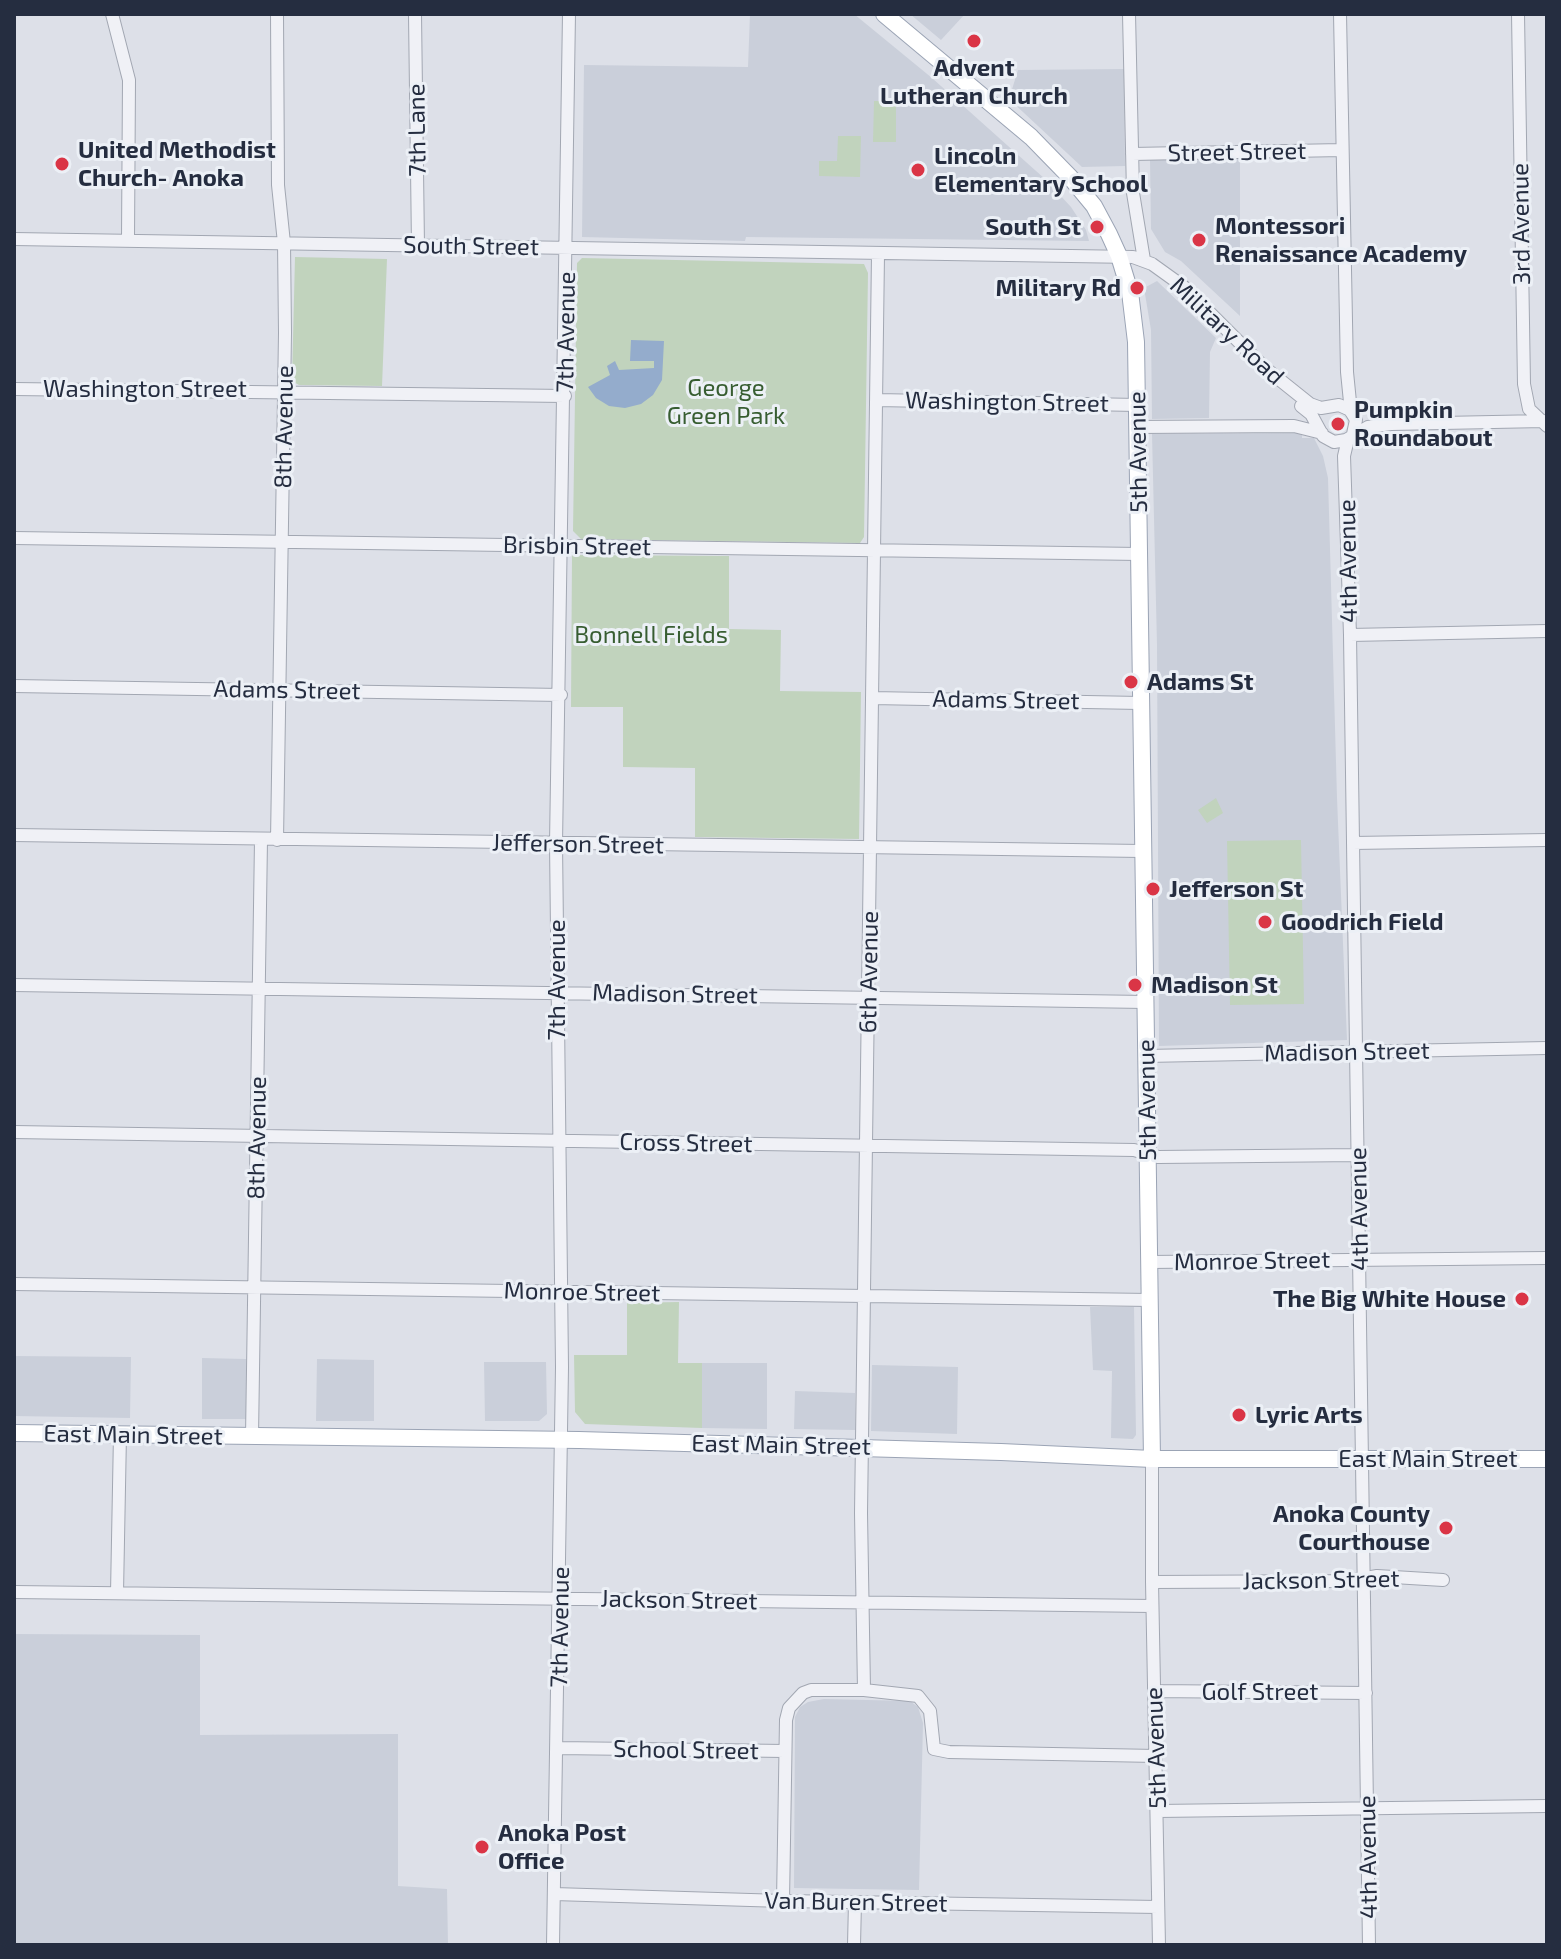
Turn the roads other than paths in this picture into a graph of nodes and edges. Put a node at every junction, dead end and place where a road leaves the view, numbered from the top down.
1 (112, 14) edge
2 (277, 14) edge
3 (415, 14) edge
4 (569, 14) edge
5 (884, 14) edge
6 (1129, 14) edge
7 (1340, 14) edge
8 (1518, 14) edge
9 (1342, 150) junction
10 (1132, 154) junction
11 (14, 239) edge
12 (128, 239) junction
13 (284, 243) junction
14 (418, 246) junction
15 (567, 248) junction
16 (878, 255) junction
17 (1119, 256) junction
18 (1144, 260) junction
19 (1347, 372) junction
20 (14, 389) edge
21 (284, 390) junction
22 (1290, 390) junction
23 (565, 396) junction
24 (877, 400) junction
25 (1137, 405) junction
26 (1333, 406) junction
27 (1352, 413) junction
28 (1546, 423) edge
29 (1391, 424) junction
30 (1137, 427) junction
31 (1323, 432) junction
32 (1351, 436) junction
33 (1345, 473) junction
34 (14, 538) edge
35 (283, 541) junction
36 (563, 546) junction
37 (873, 549) junction
38 (1139, 554) junction
39 (1547, 631) edge
40 (1350, 635) junction
41 (14, 686) edge
42 (279, 690) junction
43 (561, 695) junction
44 (872, 698) junction
45 (1140, 703) junction
46 (14, 835) edge
47 (261, 840) junction
48 (277, 840) junction
49 (1547, 840) edge
50 (556, 843) junction
51 (1353, 843) junction
52 (871, 849) junction
53 (1142, 851) junction
54 (14, 985) edge
55 (259, 989) junction
56 (556, 992) junction
57 (868, 998) junction
58 (1145, 1002) junction
59 (1547, 1048) edge
60 (1356, 1052) junction
61 (1146, 1056) junction
62 (14, 1132) edge
63 (257, 1138) junction
64 (558, 1141) junction
65 (867, 1146) junction
66 (1148, 1154) junction
67 (1358, 1155) junction
68 (1547, 1258) edge
69 (1360, 1259) junction
70 (1149, 1262) junction
71 (14, 1284) edge
72 (255, 1288) junction
73 (561, 1292) junction
74 (865, 1296) junction
75 (1150, 1300) junction
76 (14, 1433) edge
77 (120, 1434) junction
78 (252, 1436) junction
79 (562, 1440) junction
80 (863, 1447) junction
81 (1152, 1459) junction
82 (1362, 1459) junction
83 (1547, 1459) edge
84 (1364, 1579) junction
85 (1443, 1580) dead end
86 (1152, 1582) junction
87 (14, 1592) edge
88 (117, 1593) junction
89 (560, 1598) junction
90 (861, 1603) junction
91 (1152, 1606) junction
92 (864, 1690) junction
93 (1154, 1691) junction
94 (1366, 1693) junction
95 (558, 1748) junction
96 (785, 1751) junction
97 (1156, 1756) junction
98 (1547, 1806) edge
99 (1367, 1809) junction
100 (1158, 1811) junction
101 (554, 1894) junction
102 (783, 1901) junction
103 (855, 1902) junction
104 (1158, 1907) junction
105 (553, 1945) edge
106 (854, 1945) edge
107 (1159, 1945) edge
108 (1369, 1945) edge

1 - 12 street
2 - 13 street, 8th Avenue
3 - 14 street, 7th Lane
4 - 15 street, 7th Avenue
5 - 17 main road, 5th Avenue
6 - 10 street
7 - 9 street
8 - 28 street, 3rd Avenue
9 - 10 street, Street Street
9 - 19 street
10 - 18 street
11 - 12 street, South Street
12 - 13 street, South Street
13 - 14 street, South Street
13 - 21 street, 8th Avenue
14 - 15 street, South Street
15 - 16 street, South Street
15 - 23 street, 7th Avenue
16 - 17 street, South Street
16 - 24 street, 6th Avenue
17 - 18 street, Military Road
17 - 25 main road, 5th Avenue
18 - 22 street, Military Road
19 - 26 street
19 - 27 street
20 - 21 street, Washington Street
21 - 23 street, Washington Street
21 - 35 street, 8th Avenue
22 - 26 street, Military Road
22 - 31 street, Military Road
23 - 36 street, 7th Avenue
24 - 25 street, Washington Street
24 - 37 street, 6th Avenue
25 - 30 main road, 5th Avenue
26 - 27 street
26 - 31 street
27 - 29 street
27 - 32 street
28 - 29 street
29 - 32 street
30 - 31 street, Washington Street
30 - 38 main road, 5th Avenue
31 - 32 street
31 - 33 street, 4th Avenue
32 - 33 street, 4th Avenue
33 - 40 street, 4th Avenue
34 - 35 street, Brisbin Street
35 - 36 street, Brisbin Street
35 - 42 street, 8th Avenue
36 - 37 street, Brisbin Street
36 - 43 street, 7th Avenue
37 - 38 street, Brisbin Street
37 - 44 street, 6th Avenue
38 - 45 main road, 5th Avenue
39 - 40 street
40 - 51 street, 4th Avenue
41 - 42 street, Adams Street
42 - 43 street, Adams Street
42 - 48 street, 8th Avenue
43 - 50 street, 7th Avenue
44 - 45 street, Adams Street
44 - 52 street, 6th Avenue
45 - 53 main road, 5th Avenue
46 - 47 street, Jefferson Street
47 - 48 street, Jefferson Street
47 - 55 street, 8th Avenue
48 - 50 street, Jefferson Street
49 - 51 street
50 - 52 street, Jefferson Street
50 - 56 street, 7th Avenue
51 - 60 street, 4th Avenue
52 - 53 street, Jefferson Street
52 - 57 street, 6th Avenue
53 - 58 main road, 5th Avenue
54 - 55 street, Madison Street
55 - 56 street, Madison Street
55 - 63 street, 8th Avenue
56 - 57 street, Madison Street
56 - 64 street, 7th Avenue
57 - 58 street, Madison Street
57 - 65 street, 6th Avenue
58 - 61 main road, 5th Avenue
59 - 60 street, Madison Street
60 - 61 street, Madison Street
60 - 67 street, 4th Avenue
61 - 66 main road, 5th Avenue
62 - 63 street, Cross Street
63 - 64 street, Cross Street
63 - 72 street, 8th Avenue
64 - 65 street, Cross Street
64 - 73 street, 7th Avenue
65 - 66 street, Cross Street
65 - 74 street, 6th Avenue
66 - 67 street, Cross Street
66 - 70 main road, 5th Avenue
67 - 69 street, 4th Avenue
68 - 69 street, Monroe Street
69 - 70 street, Monroe Street
69 - 82 street, 4th Avenue
70 - 75 main road, 5th Avenue
71 - 72 street, Monroe Street
72 - 73 street, Monroe Street
72 - 78 street, 8th Avenue
73 - 74 street, Monroe Street
73 - 79 street, 7th Avenue
74 - 75 street, Monroe Street
74 - 80 street, 6th Avenue
75 - 81 main road, 5th Avenue
76 - 77 main road, East Main Street
77 - 78 main road, East Main Street
77 - 88 street
78 - 79 main road, East Main Street
79 - 80 main road, East Main Street
79 - 89 street, 7th Avenue
80 - 81 main road, East Main Street
80 - 90 street, 6th Avenue
81 - 82 main road, East Main Street
81 - 86 street, 5th Avenue
82 - 83 main road, East Main Street
82 - 84 street, 4th Avenue
84 - 85 street, Jackson Street
84 - 86 street, Jackson Street
84 - 94 street, 4th Avenue
86 - 91 street, 5th Avenue
87 - 88 street, Jackson Street
88 - 89 street, Jackson Street
89 - 90 street, Jackson Street
89 - 95 street, 7th Avenue
90 - 91 street, Jackson Street
90 - 92 street, 6th Avenue
91 - 93 street, 5th Avenue
92 - 96 street, School Street
92 - 97 street, School Street
93 - 94 street, Golf Street
93 - 97 street, 5th Avenue
94 - 99 street, 4th Avenue
95 - 96 street, School Street
95 - 101 street, 7th Avenue
96 - 102 street
97 - 100 street, 5th Avenue
98 - 99 street
99 - 100 street
99 - 108 street, 4th Avenue
100 - 104 street, 5th Avenue
101 - 102 street, Van Buren Street
101 - 105 street, 7th Avenue
102 - 103 street, Van Buren Street
103 - 104 street, Van Buren Street
103 - 106 street
104 - 107 street, 5th Avenue

